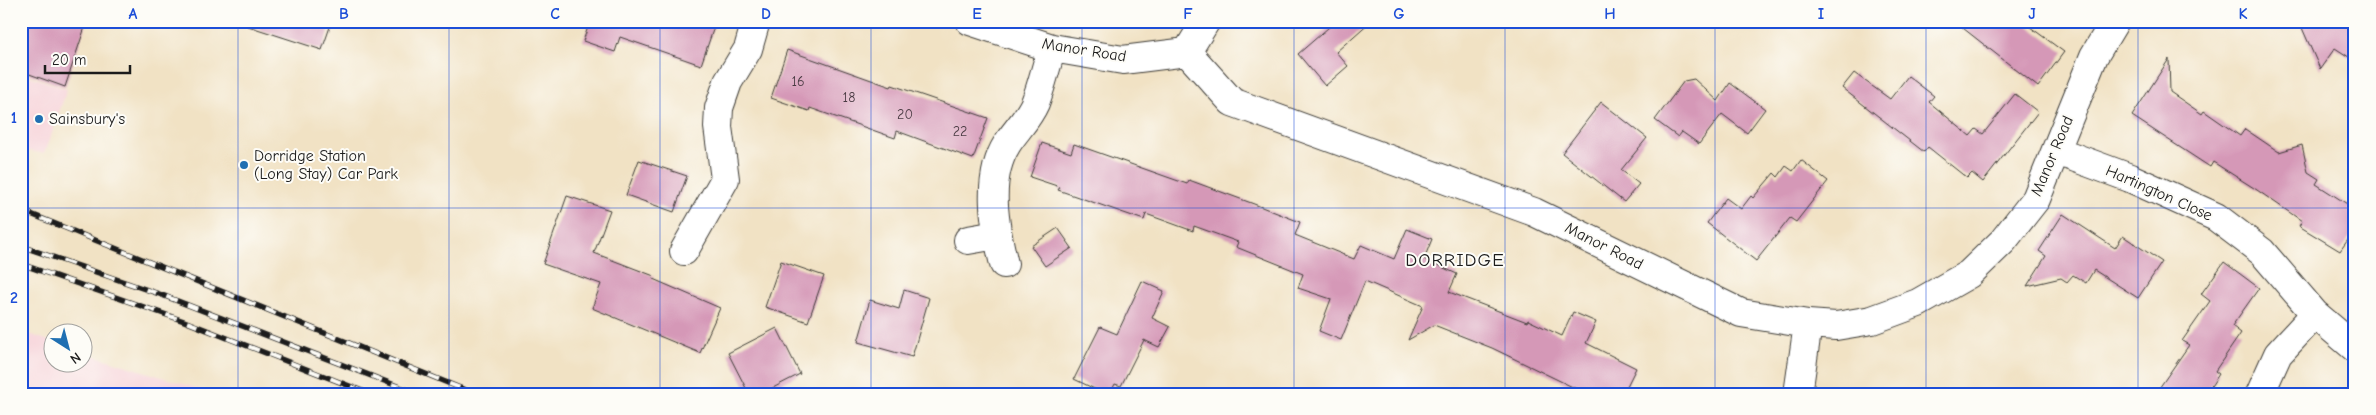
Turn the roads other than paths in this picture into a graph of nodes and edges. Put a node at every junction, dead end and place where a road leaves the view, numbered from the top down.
1 (756, 21) edge
2 (970, 21) edge
3 (1206, 21) edge
4 (2115, 21) edge
5 (1052, 48) junction
6 (1187, 52) junction
7 (2057, 151) junction
8 (997, 234) junction
9 (968, 240) dead end
10 (684, 251) dead end
11 (1004, 264) dead end
12 (2315, 314) junction
13 (1808, 324) junction
14 (2355, 348) edge
15 (1798, 394) edge
16 (2260, 394) edge

1 - 10 street
2 - 5 street, Manor Road
3 - 6 street
4 - 7 street, Manor Road
5 - 6 street, Manor Road
5 - 8 street
6 - 13 street, Manor Road
7 - 12 street, Hartington Close
7 - 13 street, Manor Road
8 - 9 street
8 - 11 street
12 - 14 street, Hartington Close
12 - 16 street
13 - 15 street

